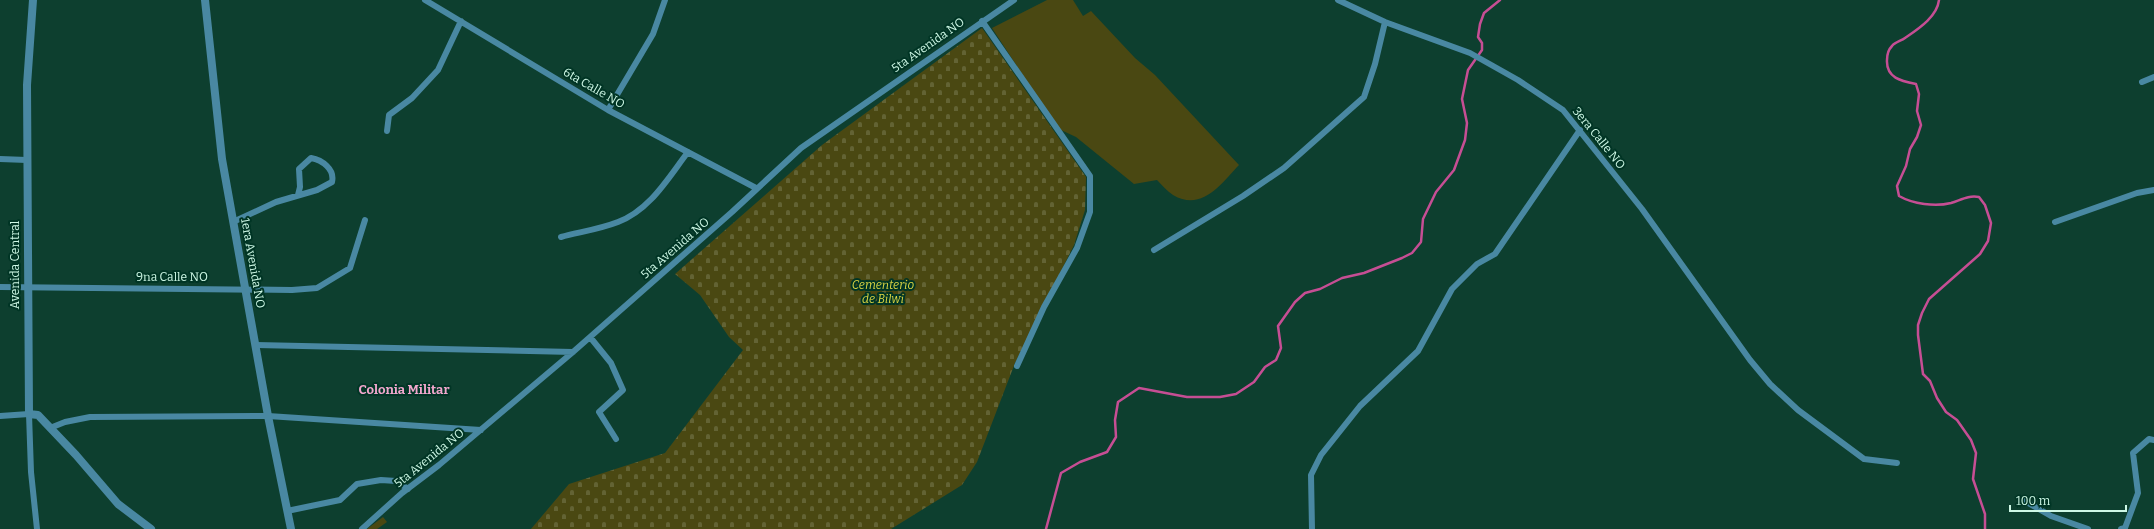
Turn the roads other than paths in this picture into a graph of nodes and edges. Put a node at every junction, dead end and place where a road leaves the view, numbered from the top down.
1 (32, 0) edge
2 (205, 0) edge
3 (425, 0) edge
4 (665, 0) edge
5 (1012, 0) edge
6 (1338, 0) edge
7 (461, 21) junction
8 (982, 21) junction
9 (1385, 22) junction
10 (2154, 77) edge
11 (2142, 82) dead end
12 (608, 110) junction
13 (1580, 130) junction
14 (387, 131) dead end
15 (688, 152) junction
16 (0, 159) edge
17 (26, 160) junction
18 (756, 188) junction
19 (2154, 190) edge
20 (298, 196) junction
21 (364, 220) dead end
22 (233, 222) junction
23 (2055, 222) dead end
24 (561, 237) dead end
25 (1154, 250) dead end
26 (0, 287) edge
27 (27, 287) junction
28 (245, 289) junction
29 (590, 337) junction
30 (256, 345) junction
31 (573, 352) junction
32 (1017, 366) dead end
33 (29, 414) junction
34 (0, 416) edge
35 (268, 416) junction
36 (50, 428) junction
37 (481, 430) junction
38 (616, 439) dead end
39 (2154, 440) edge
40 (1897, 463) dead end
41 (408, 488) junction
42 (2023, 500) dead end
43 (287, 511) junction
44 (37, 529) edge
45 (151, 529) edge
46 (291, 529) edge
47 (362, 529) edge
48 (1312, 529) edge
49 (2088, 529) edge
50 (2121, 529) edge

1 - 17 street, Avenida Central
2 - 22 street, 1era Avenida NO
3 - 7 street, 6ta Calle NO
4 - 12 street
5 - 8 street, 5ta Avenida NO
6 - 9 street, 3era Calle NO
7 - 12 street, 6ta Calle NO
7 - 14 street
8 - 18 street, 5ta Avenida NO
8 - 32 street
9 - 13 street, 3era Calle NO
9 - 25 street
10 - 11 street
12 - 15 street, 6ta Calle NO
13 - 40 street, 3era Calle NO
13 - 48 street
15 - 18 street, 6ta Calle NO
15 - 24 street
16 - 17 street
17 - 27 street, Avenida Central
18 - 29 street, 5ta Avenida NO
19 - 23 street
20 - 20 street
20 - 22 street
21 - 28 street, 9na Calle NO
22 - 28 street, 1era Avenida NO
26 - 27 street, 9na Calle NO
27 - 28 street, 9na Calle NO
27 - 33 street, Avenida Central
28 - 30 street, 1era Avenida NO
29 - 31 street, 5ta Avenida NO
29 - 38 street
30 - 31 street
30 - 35 street, 1era Avenida NO
31 - 37 street, 5ta Avenida NO
33 - 34 street
33 - 36 street
33 - 44 street, Avenida Central
35 - 36 street
35 - 37 street
35 - 43 street, 1era Avenida NO
36 - 45 street
37 - 41 street, 5ta Avenida NO
39 - 50 street
41 - 43 street
41 - 47 street, 5ta Avenida NO
42 - 49 street
43 - 46 street, 1era Avenida NO

